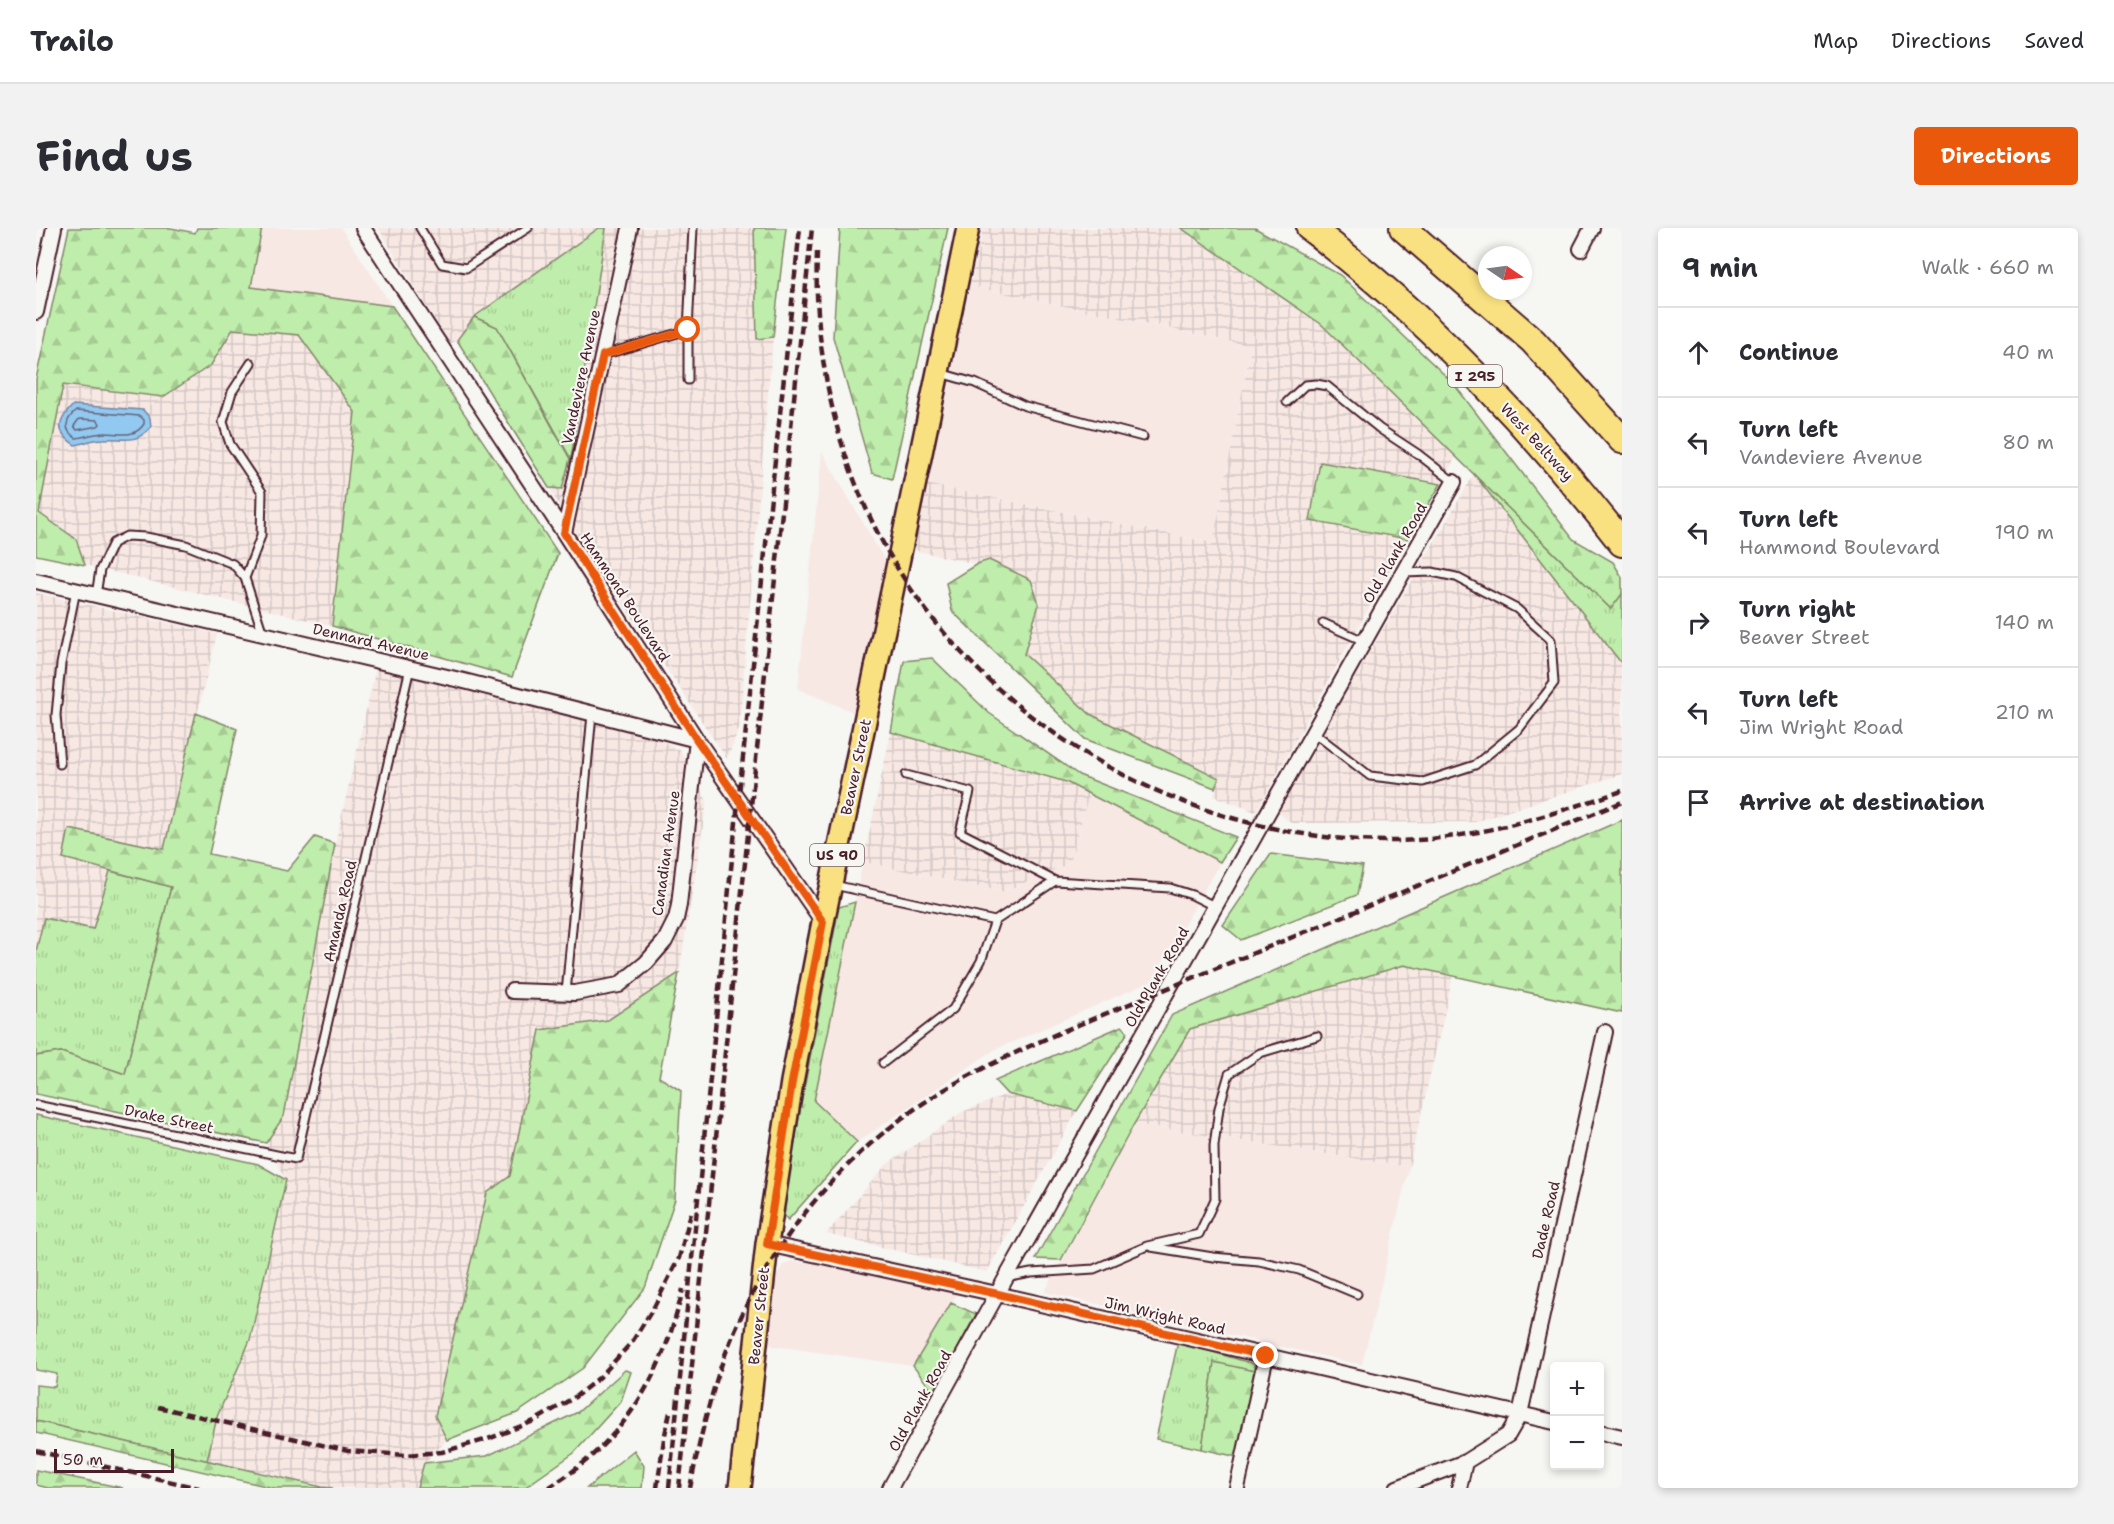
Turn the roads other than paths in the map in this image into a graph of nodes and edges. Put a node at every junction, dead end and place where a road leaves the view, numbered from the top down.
1 (54, 228) edge
2 (363, 228) edge
3 (420, 228) edge
4 (528, 228) edge
5 (630, 228) edge
6 (693, 228) edge
7 (968, 228) edge
8 (1310, 228) edge
9 (1403, 228) edge
10 (1592, 228) edge
11 (1581, 249) dead end
12 (36, 312) edge
13 (688, 330) junction
14 (603, 355) junction
15 (251, 363) dead end
16 (938, 372) junction
17 (688, 380) dead end
18 (1287, 402) dead end
19 (1143, 437) dead end
20 (1622, 440) edge
21 (1454, 482) joint
22 (564, 533) junction
23 (1622, 543) edge
24 (1402, 573) junction
25 (245, 578) junction
26 (36, 581) edge
27 (76, 590) junction
28 (96, 595) junction
29 (1323, 623) dead end
30 (263, 634) junction
31 (1364, 641) junction
32 (410, 669) junction
33 (592, 714) junction
34 (1313, 732) junction
35 (697, 740) junction
36 (60, 764) dead end
37 (906, 775) dead end
38 (1056, 881) junction
39 (831, 884) junction
40 (1216, 907) junction
41 (995, 921) junction
42 (823, 922) junction
43 (512, 991) dead end
44 (566, 993) junction
45 (1605, 1032) dead end
46 (1317, 1036) dead end
47 (883, 1063) dead end
48 (36, 1105) edge
49 (296, 1159) joint
50 (767, 1244) junction
51 (1147, 1246) junction
52 (1006, 1278) junction
53 (998, 1294) junction
54 (1357, 1294) dead end
55 (1266, 1356) junction
56 (1520, 1414) junction
57 (1550, 1421) edge
58 (1604, 1433) edge
59 (1622, 1437) edge
60 (1465, 1462) junction
61 (740, 1488) edge
62 (890, 1488) edge
63 (1237, 1488) edge
64 (1397, 1488) edge
65 (1459, 1488) edge

1 - 12 street
2 - 22 street, Hammond Boulevard
3 - 4 lane
5 - 14 street, Vandeviere Avenue
6 - 13 lane
7 - 16 main road, Beaver Street / US 90
8 - 23 highway, West Beltway / I 295
9 - 20 highway
10 - 11 street
13 - 14 lane
13 - 17 lane
14 - 22 street, Vandeviere Avenue
15 - 25 lane
16 - 19 lane
16 - 39 main road, Beaver Street / US 90
18 - 21 lane
21 - 24 street, Old Plank Road
22 - 35 street, Hammond Boulevard
24 - 31 street, Old Plank Road
24 - 34 lane
25 - 28 lane
25 - 30 lane
26 - 27 street, Dennard Avenue
27 - 28 street, Dennard Avenue
27 - 36 lane
28 - 30 street, Dennard Avenue
29 - 31 lane
30 - 32 street, Dennard Avenue
31 - 34 street, Old Plank Road
32 - 33 street, Dennard Avenue
32 - 49 lane, Amanda Road
33 - 35 street, Dennard Avenue
33 - 44 lane
34 - 40 street, Old Plank Road
35 - 42 street, Hammond Boulevard
35 - 44 street, Canadian Avenue
37 - 38 lane
38 - 40 lane
38 - 41 lane
39 - 41 lane
39 - 42 main road, Beaver Street / US 90
40 - 52 street, Old Plank Road
41 - 47 lane
42 - 50 main road, Beaver Street / US 90
43 - 44 street, Canadian Avenue
45 - 56 street, Dade Road
46 - 51 lane
48 - 49 lane, Drake Street
50 - 53 street, Jim Wright Road
50 - 61 main road, Beaver Street / US 90
51 - 52 lane
51 - 54 lane
52 - 53 street, Old Plank Road
53 - 55 street, Jim Wright Road
53 - 62 street, Old Plank Road
55 - 56 street, Jim Wright Road
55 - 63 street
56 - 57 street, Jim Wright Road
56 - 60 street
58 - 59 street
60 - 64 street
60 - 65 street

